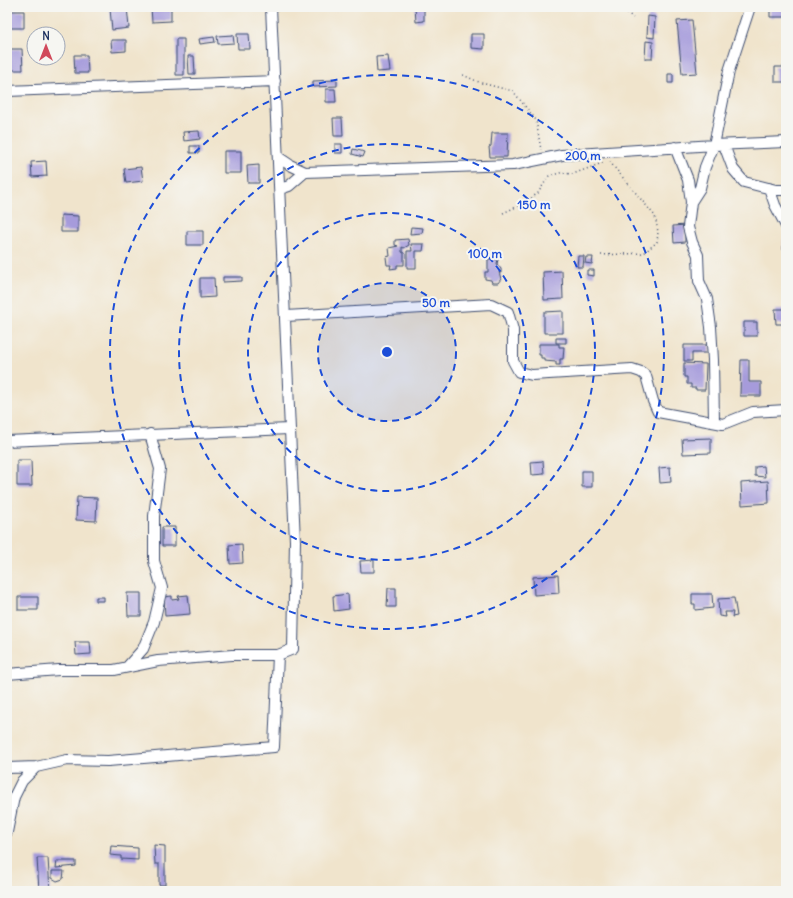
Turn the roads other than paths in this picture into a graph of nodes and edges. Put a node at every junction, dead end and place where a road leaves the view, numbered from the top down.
1 (271, 7) edge
2 (750, 7) edge
3 (275, 81) junction
4 (7, 91) edge
5 (786, 142) edge
6 (719, 145) junction
7 (675, 147) junction
8 (278, 157) junction
9 (305, 172) junction
10 (769, 188) junction
11 (280, 189) junction
12 (786, 190) edge
13 (691, 202) junction
14 (786, 226) edge
15 (286, 316) junction
16 (786, 410) edge
17 (714, 422) junction
18 (289, 429) junction
19 (150, 434) junction
20 (7, 441) edge
21 (278, 655) junction
22 (127, 667) junction
23 (7, 674) edge
24 (36, 767) junction
25 (7, 768) edge
26 (7, 832) edge

1 - 3 street
2 - 6 street
3 - 4 street
3 - 8 street
5 - 6 street
6 - 7 street
6 - 10 street
6 - 13 street
7 - 9 street
7 - 13 street
8 - 9 street
8 - 11 street
9 - 11 street
10 - 12 street
10 - 14 street
11 - 15 street
13 - 17 street
15 - 17 street
15 - 18 street
16 - 17 street
18 - 19 street
18 - 21 street
19 - 20 street
19 - 22 street
21 - 22 street
21 - 24 street
22 - 23 street
24 - 25 street
24 - 26 street

